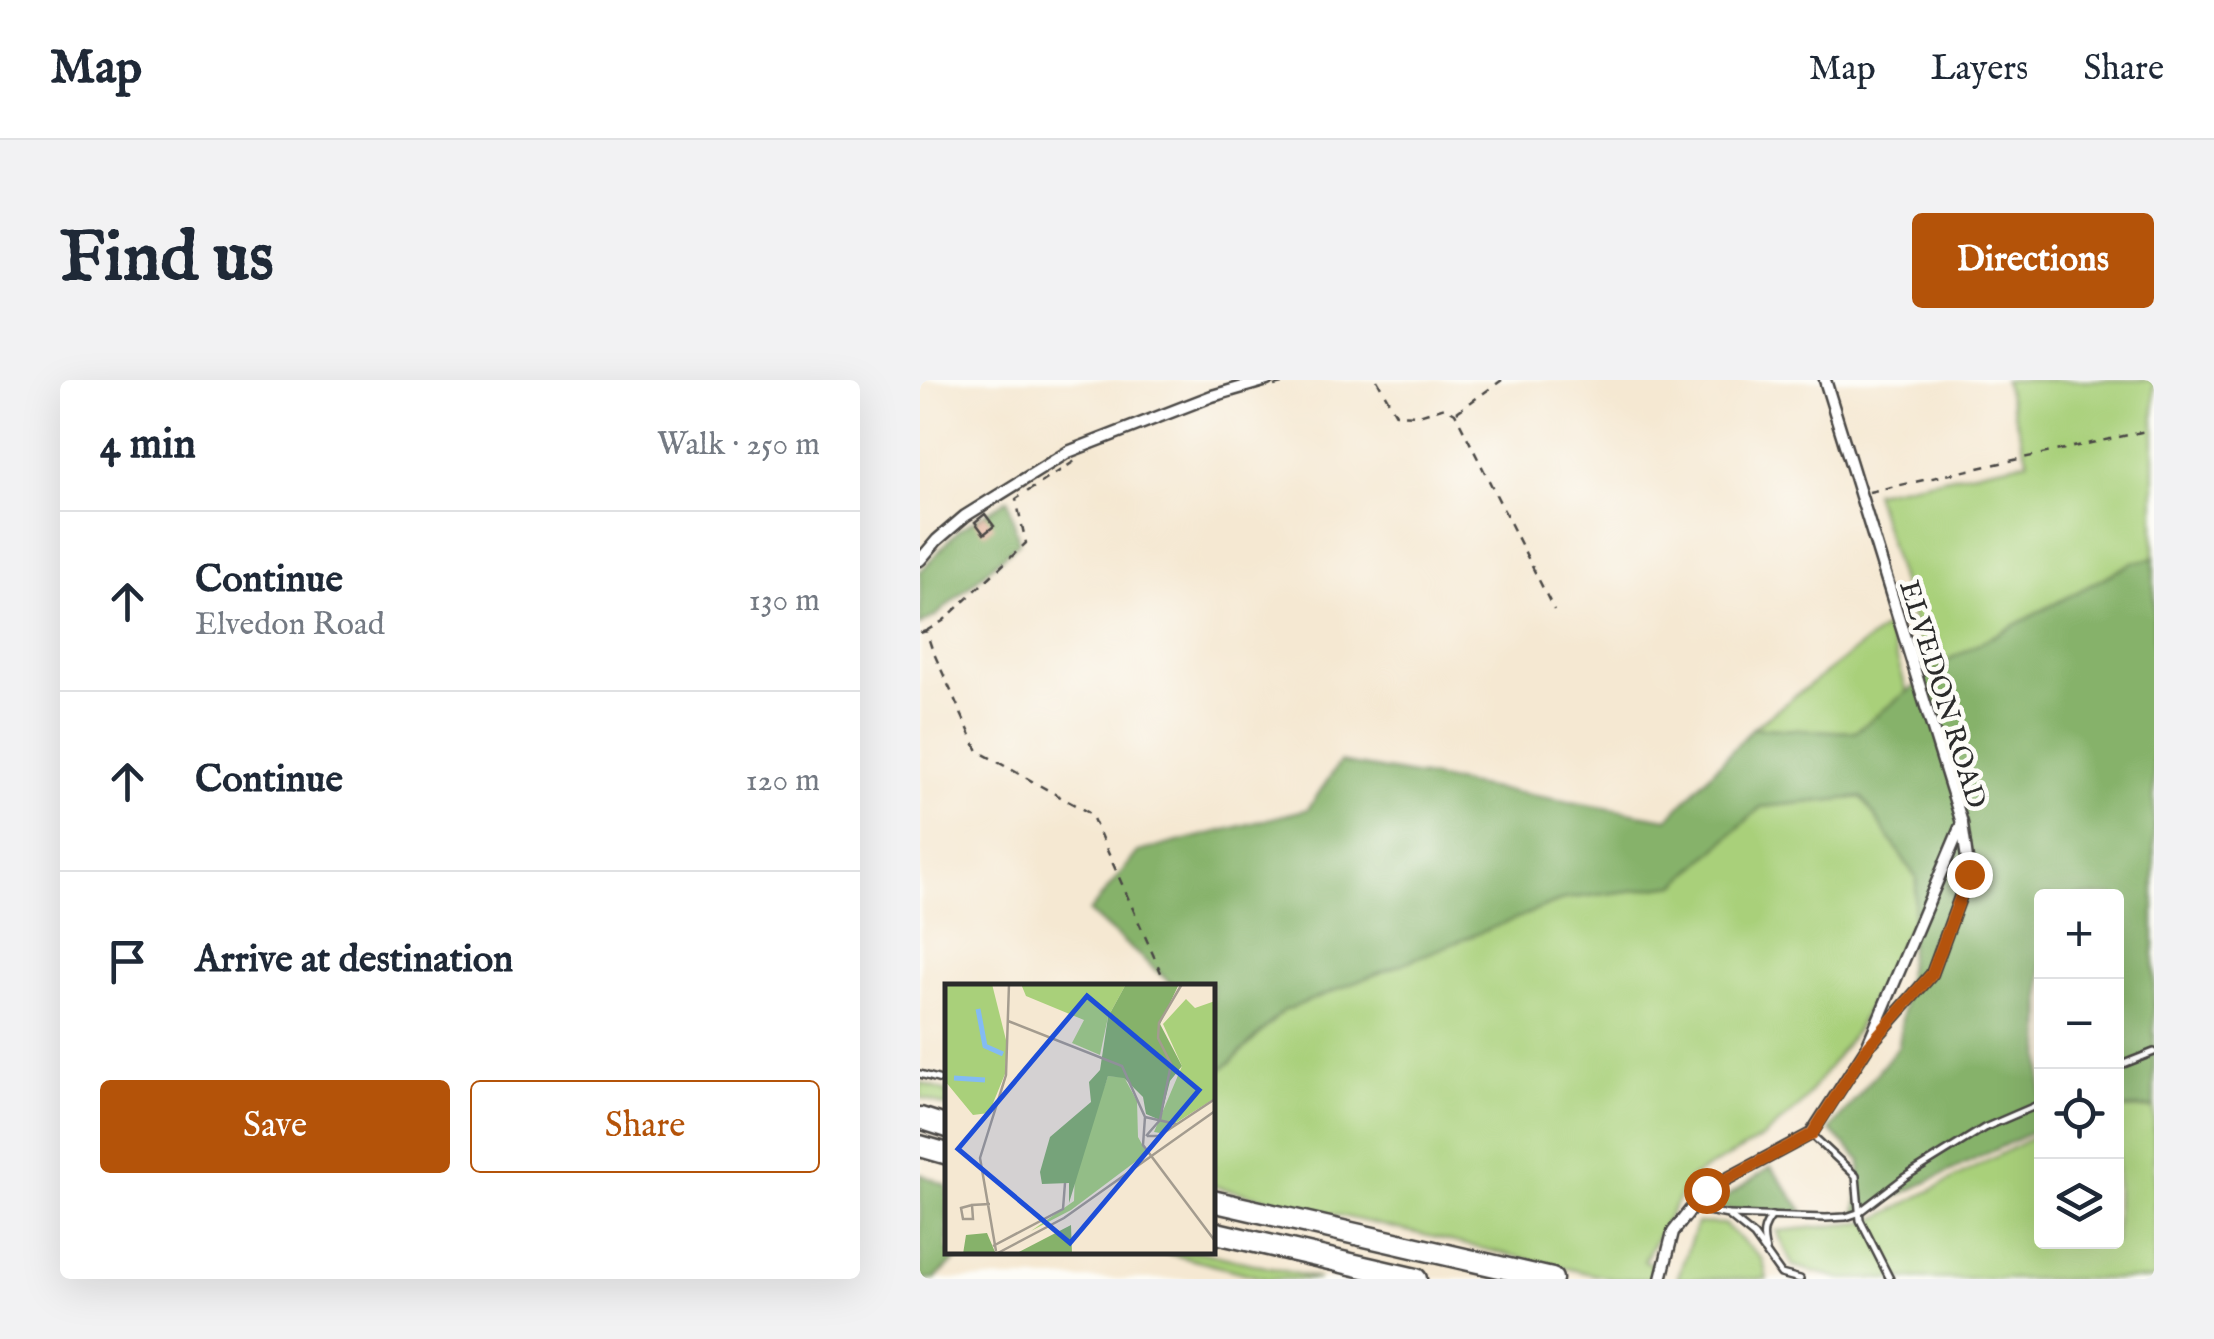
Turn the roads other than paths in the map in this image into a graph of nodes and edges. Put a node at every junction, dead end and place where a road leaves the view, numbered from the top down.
1 (1825, 380) edge
2 (1264, 384) edge
3 (920, 560) edge
4 (1962, 823) junction
5 (1866, 1049) junction
6 (2154, 1052) edge
7 (2124, 1064) edge
8 (920, 1074) edge
9 (945, 1081) edge
10 (2034, 1106) edge
11 (920, 1118) edge
12 (945, 1125) edge
13 (1812, 1134) junction
14 (920, 1146) edge
15 (945, 1153) edge
16 (1215, 1202) edge
17 (1692, 1208) junction
18 (1858, 1213) junction
19 (1728, 1215) junction
20 (1772, 1216) junction
21 (1215, 1233) edge
22 (1767, 1254) junction
23 (1416, 1279) edge
24 (1552, 1279) edge
25 (1661, 1279) edge
26 (1800, 1279) edge
27 (1890, 1279) edge

1 - 4 street, ELVEDON ROAD
2 - 3 street
4 - 5 street, ELVEDON ROAD
4 - 5 street
5 - 13 street, ELVEDON ROAD
6 - 7 lane
8 - 9 lane
10 - 18 lane
11 - 12 highway
13 - 17 street, ELVEDON ROAD
13 - 18 lane
14 - 15 highway
16 - 24 highway
17 - 19 lane
17 - 25 street, ELVEDON ROAD
18 - 20 lane
18 - 27 lane
19 - 20 lane
19 - 22 lane
20 - 22 lane
21 - 23 highway
22 - 26 lane

